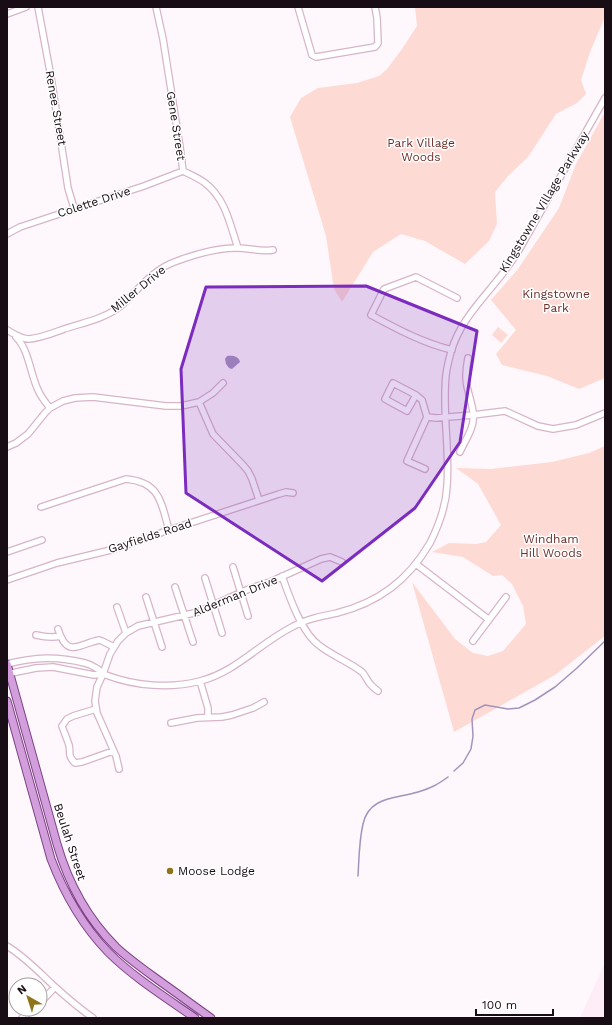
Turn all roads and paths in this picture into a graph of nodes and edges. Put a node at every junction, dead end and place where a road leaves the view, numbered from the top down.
1 (26, 7) edge
2 (38, 7) edge
3 (156, 7) edge
4 (298, 7) edge
5 (375, 7) edge
6 (7, 14) edge
7 (605, 98) edge
8 (183, 171) junction
9 (74, 208) junction
10 (7, 234) edge
11 (238, 248) junction
12 (273, 250) dead end
13 (457, 298) dead end
14 (7, 330) edge
15 (13, 334) junction
16 (452, 350) junction
17 (468, 358) dead end
18 (223, 382) dead end
19 (416, 395) junction
20 (199, 402) junction
21 (50, 408) junction
22 (605, 413) edge
23 (473, 415) junction
24 (445, 416) junction
25 (427, 417) junction
26 (7, 447) edge
27 (460, 452) dead end
28 (425, 469) dead end
29 (294, 493) dead end
30 (259, 500) junction
31 (41, 507) dead end
32 (169, 530) junction
33 (42, 540) dead end
34 (7, 552) edge
35 (342, 562) dead end
36 (416, 564) junction
37 (233, 567) dead end
38 (282, 576) junction
39 (205, 578) dead end
40 (7, 580) edge
41 (175, 587) dead end
42 (241, 593) junction
43 (146, 597) dead end
44 (506, 597) dead end
45 (213, 606) junction
46 (117, 607) dead end
47 (184, 616) junction
48 (248, 616) dead end
49 (488, 620) junction
50 (154, 622) junction
51 (302, 623) junction
52 (58, 629) dead end
53 (222, 632) dead end
54 (126, 633) junction
55 (36, 635) dead end
56 (60, 636) junction
57 (473, 641) dead end
58 (193, 642) dead end
59 (114, 647) junction
60 (162, 647) dead end
61 (7, 664) edge
62 (8, 674) edge
63 (103, 674) junction
64 (200, 681) junction
65 (378, 691) dead end
66 (7, 701) edge
67 (264, 702) dead end
68 (96, 709) junction
69 (208, 717) junction
70 (171, 723) dead end
71 (113, 751) junction
72 (118, 769) dead end
73 (7, 946) edge
74 (55, 987) junction
75 (48, 994) edge
76 (93, 1018) edge
77 (195, 1018) edge
78 (211, 1018) edge

1 - 6 street
2 - 9 street, Renee Street
3 - 8 street, Gene Street
4 - 5 street
7 - 16 street, Kingstowne Village Parkway
8 - 9 street, Colette Drive
8 - 11 street, Gene Street
9 - 10 street, Colette Drive
11 - 12 street, Miller Drive
11 - 15 street, Miller Drive
13 - 16 street
14 - 15 street, Miller Drive
15 - 21 street
16 - 24 street, Kingstowne Village Parkway
17 - 23 street
18 - 20 street
19 - 19 street
19 - 25 street
20 - 21 street
20 - 30 street
21 - 26 street
22 - 23 street
23 - 24 street
23 - 27 street
24 - 25 street
24 - 36 street, Kingstowne Village Parkway
25 - 28 street
29 - 30 street, Gayfields Road
30 - 32 street, Gayfields Road
31 - 32 street
32 - 40 street, Gayfields Road
33 - 34 street
35 - 38 street, Alderman Drive
36 - 49 street
36 - 51 street, Kingstowne Village Parkway
37 - 42 street
38 - 42 street, Alderman Drive
38 - 51 street
39 - 45 street
41 - 47 street
42 - 45 street, Alderman Drive
42 - 48 street
43 - 50 street
44 - 49 street
45 - 47 street, Alderman Drive
45 - 53 street
46 - 54 street
47 - 50 street, Alderman Drive
47 - 58 street
49 - 57 street
50 - 54 street, Alderman Drive
50 - 60 street
51 - 64 street, Kingstowne Village Parkway
51 - 65 street
52 - 56 street
54 - 59 street, Alderman Drive
55 - 56 street
56 - 59 street
59 - 63 street, Alderman Drive
61 - 62 main road, Beulah Street
61 - 63 street, Kingstowne Village Parkway
62 - 63 street, Kingstowne Village Parkway
62 - 78 main road, Beulah Street
63 - 64 street, Kingstowne Village Parkway
63 - 68 street, Alderman Drive
64 - 69 street
66 - 77 main road, Beulah Street
67 - 69 street
68 - 71 street
68 - 71 street
69 - 70 street
71 - 72 street
73 - 74 street
74 - 75 street
74 - 76 street

